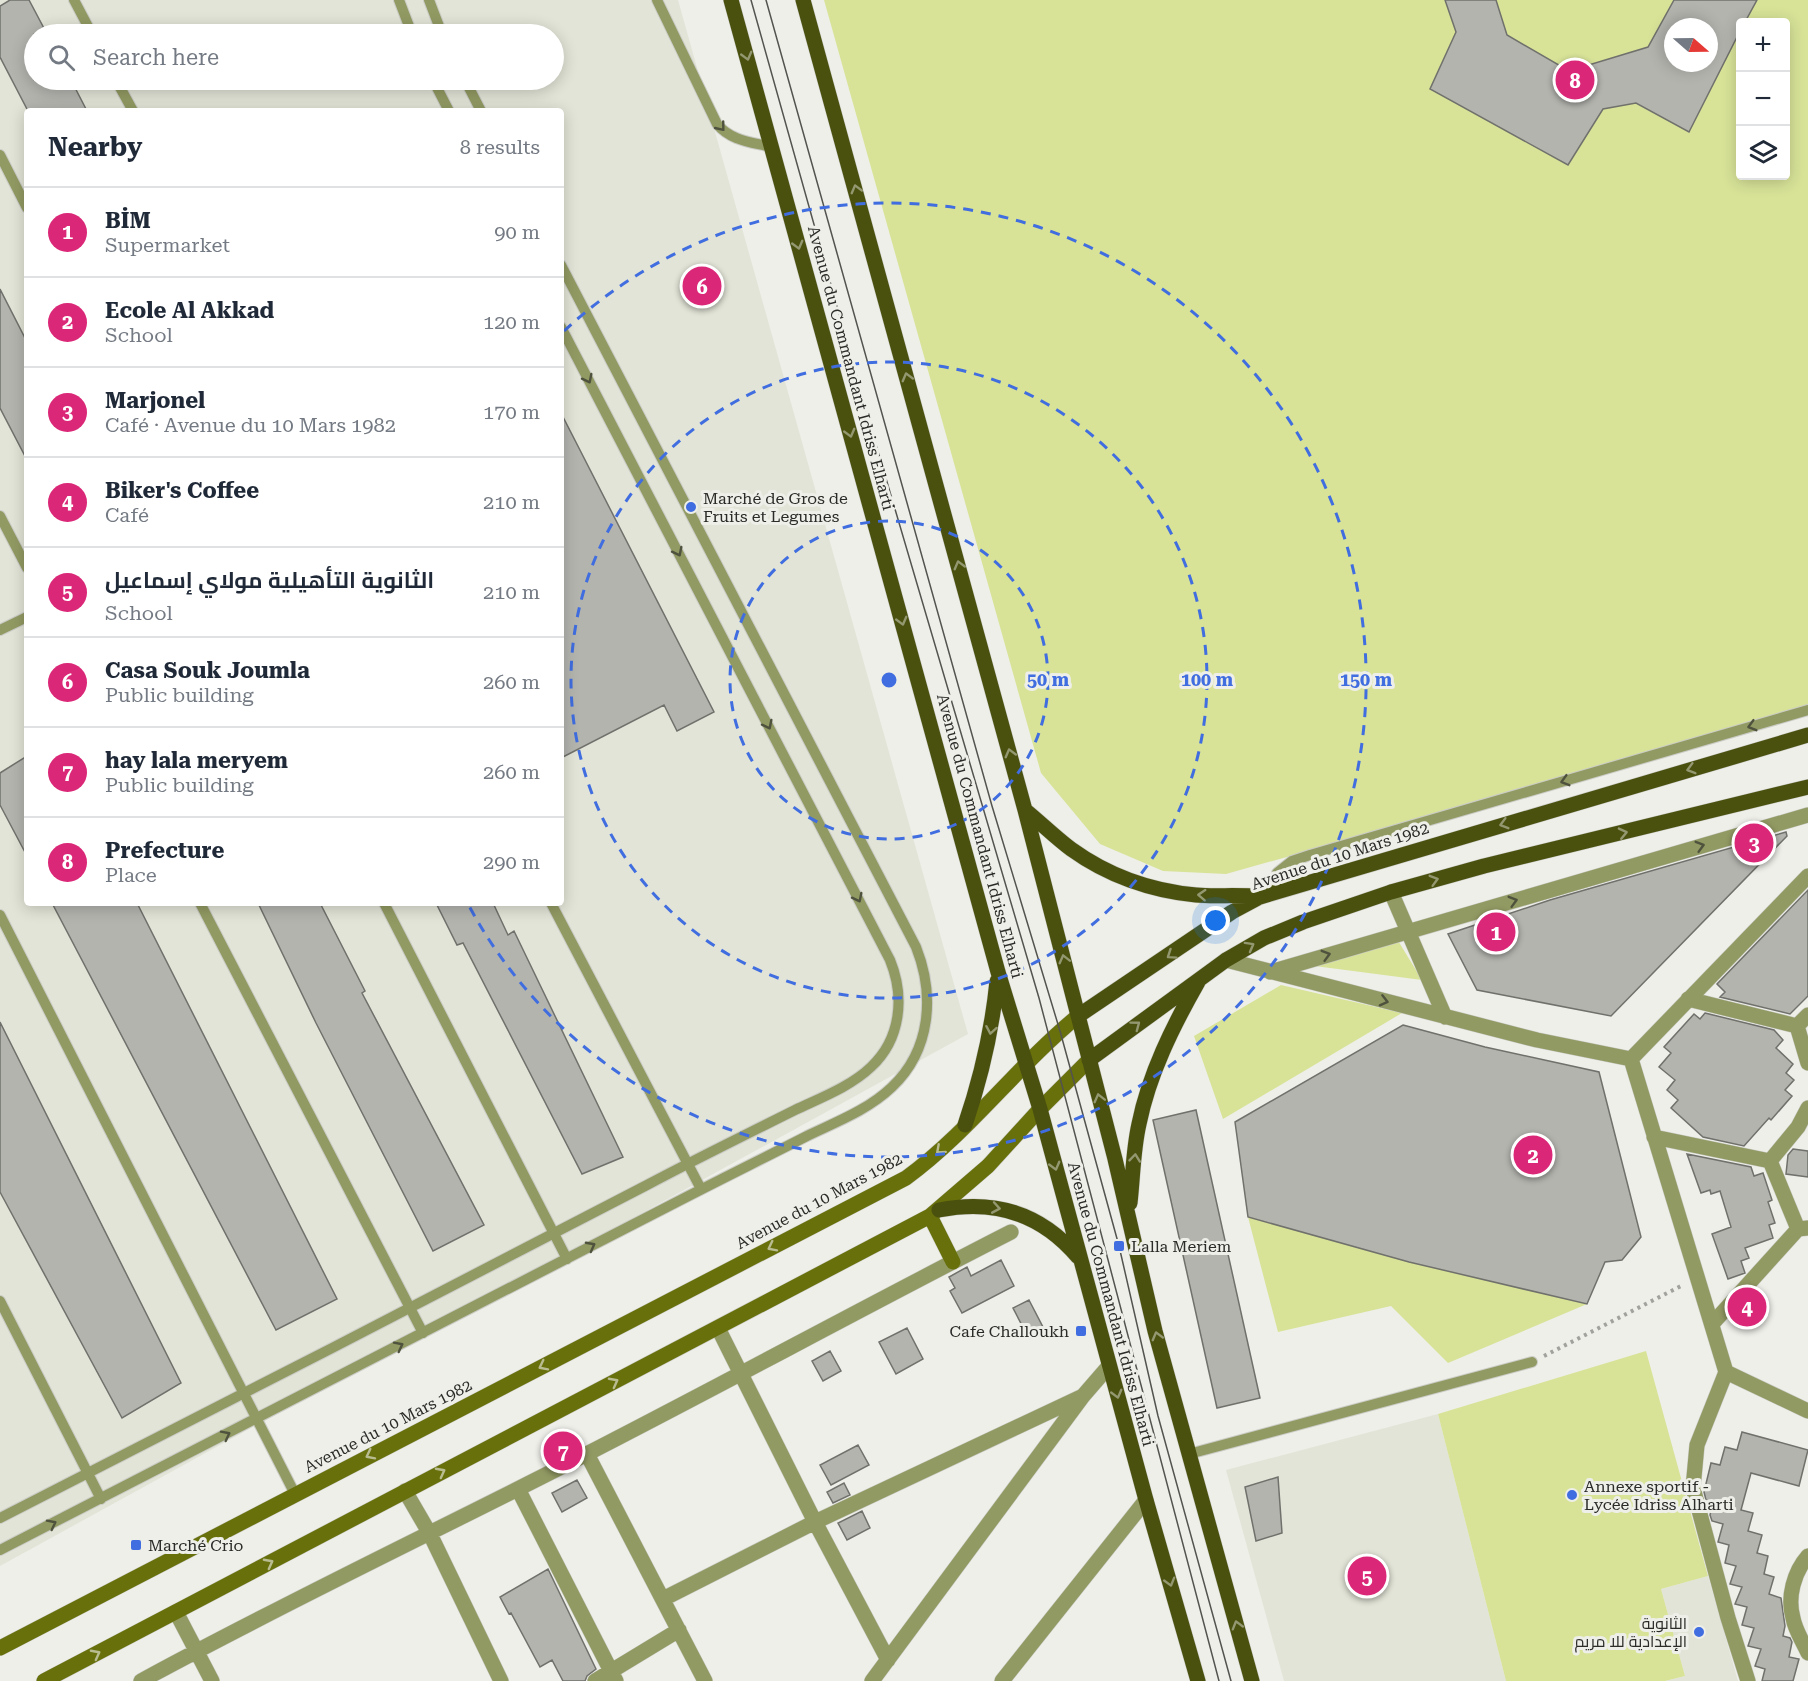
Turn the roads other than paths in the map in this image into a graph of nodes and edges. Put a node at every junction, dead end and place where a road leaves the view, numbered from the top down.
1 (74, 0) edge
2 (399, 0) edge
3 (429, 0) edge
4 (657, 0) edge
5 (731, 0) edge
6 (803, 0) edge
7 (87, 24) edge
8 (407, 24) edge
9 (438, 24) edge
10 (121, 90) edge
11 (438, 90) edge
12 (470, 90) edge
13 (131, 108) edge
14 (447, 108) edge
15 (479, 108) edge
16 (771, 147) junction
17 (0, 155) edge
18 (24, 202) edge
19 (564, 271) edge
20 (564, 333) edge
21 (0, 516) edge
22 (24, 562) edge
23 (24, 618) edge
24 (0, 630) edge
25 (1808, 710) edge
26 (1808, 735) edge
27 (1808, 787) edge
28 (1025, 810) junction
29 (1808, 814) edge
30 (1808, 876) edge
31 (1391, 892) junction
32 (1267, 894) junction
33 (202, 906) edge
34 (386, 906) edge
35 (553, 906) edge
36 (0, 915) edge
37 (1408, 932) junction
38 (1226, 960) junction
39 (998, 972) junction
40 (1270, 972) junction
41 (1201, 977) junction
42 (1688, 999) junction
43 (1078, 1016) junction
44 (1445, 1017) junction
45 (1803, 1020) edge
46 (1631, 1059) junction
47 (1089, 1060) junction
48 (1808, 1063) edge
49 (1026, 1064) junction
50 (1808, 1108) edge
51 (1040, 1109) junction
52 (965, 1125) junction
53 (1654, 1137) junction
54 (1770, 1161) junction
55 (688, 1163) junction
56 (701, 1189) junction
57 (934, 1213) junction
58 (1128, 1216) junction
59 (1803, 1228) edge
60 (1011, 1232) dead end
61 (554, 1233) junction
62 (567, 1259) junction
63 (1081, 1261) junction
64 (953, 1262) junction
65 (0, 1301) edge
66 (410, 1308) junction
67 (1713, 1323) junction
68 (718, 1328) junction
69 (423, 1333) junction
70 (1532, 1362) road end
71 (1109, 1366) junction
72 (1726, 1372) junction
73 (741, 1375) junction
74 (244, 1394) junction
75 (1083, 1396) junction
76 (1808, 1411) edge
77 (256, 1419) junction
78 (587, 1454) junction
79 (1189, 1454) junction
80 (88, 1473) junction
81 (519, 1489) junction
82 (405, 1491) junction
83 (295, 1494) junction
84 (101, 1499) junction
85 (1146, 1500) junction
86 (0, 1518) edge
87 (815, 1522) junction
88 (430, 1534) junction
89 (0, 1550) edge
90 (1808, 1556) edge
91 (663, 1599) junction
92 (176, 1612) junction
93 (678, 1630) junction
94 (0, 1648) edge
95 (196, 1651) junction
96 (1808, 1653) edge
97 (888, 1660) junction
98 (614, 1676) edge
99 (44, 1681) edge
100 (141, 1681) edge
101 (212, 1681) edge
102 (501, 1681) edge
103 (595, 1681) edge
104 (705, 1681) edge
105 (872, 1681) edge
106 (1002, 1681) edge
107 (1198, 1681) edge
108 (1252, 1681) edge
109 (1748, 1681) edge

1 - 7 lane
2 - 8 lane
3 - 9 lane
4 -> 16 lane
5 -> 16 main road, Avenue du Commandant Idriss Elharti
28 -> 6 main road
10 - 13 lane
11 - 14 lane
12 - 15 lane
16 -> 39 main road, Avenue du Commandant Idriss Elharti
17 - 18 lane
19 - 56 lane
20 -> 55 lane
21 - 22 lane
23 - 24 lane
25 -> 32 lane
26 -> 32 main road, Avenue du 10 Mars 1982
31 -> 27 main road
32 -> 28 main road
43 -> 28 main road
37 -> 29 street
30 - 42 street
31 - 37 street
38 -> 31 main road
32 -> 43 main road, Avenue du 10 Mars 1982
33 - 66 lane
34 - 61 lane
35 - 55 lane
36 - 74 lane
40 -> 37 street
37 - 44 street
38 - 40 street
38 - 41 main road
39 - 49 main road, Avenue du Commandant Idriss Elharti
39 -> 52 main road
40 -> 44 street
47 -> 41 main road
58 -> 41 main road
42 - 45 street
42 - 46 street
43 - 47 main road
43 - 49 main road, Avenue du 10 Mars 1982
44 - 46 street
45 - 48 street
46 - 53 street
47 - 51 main road
58 -> 47 main road
49 - 51 main road, Avenue du Commandant Idriss Elharti
49 - 52 main road, Avenue du 10 Mars 1982
50 - 54 street
51 - 57 main road
51 -> 63 main road, Avenue du Commandant Idriss Elharti
52 -> 83 main road, Avenue du 10 Mars 1982
53 - 54 street
53 - 67 street
54 - 59 street
55 - 56 lane
55 - 61 lane
62 -> 56 lane
57 -> 63 main road
57 - 64 main road
57 - 68 main road
79 -> 58 main road
59 - 67 street
60 - 64 street
61 - 62 lane
61 - 66 lane
62 - 69 lane
63 - 71 main road, Avenue du Commandant Idriss Elharti
64 - 73 street
65 - 80 lane
66 - 69 lane
66 - 74 lane
67 - 72 street
68 - 73 street
82 -> 68 main road
77 -> 69 lane
70 - 79 lane
71 - 75 street
71 -> 85 main road, Avenue du Commandant Idriss Elharti
72 - 76 street
72 - 109 street
73 - 78 street
73 - 87 street
74 - 77 lane
74 - 80 lane
75 - 87 street
75 - 97 street
77 - 83 lane
84 -> 77 lane
78 - 81 street
78 - 91 street
108 -> 79 main road
80 - 84 lane
80 - 86 lane
81 - 88 street
81 - 98 street
82 - 88 street
92 -> 82 main road
83 - 94 main road, Avenue du 10 Mars 1982
89 -> 84 lane
85 - 106 street
85 -> 107 main road, Avenue du Commandant Idriss Elharti
87 - 91 street
87 - 97 street
88 - 95 street
88 - 102 street
90 - 96 street
91 - 93 street
92 - 95 street
99 -> 92 main road
93 - 98 street
93 - 104 street
95 - 100 street
95 - 101 street
97 - 105 street
98 - 103 street

